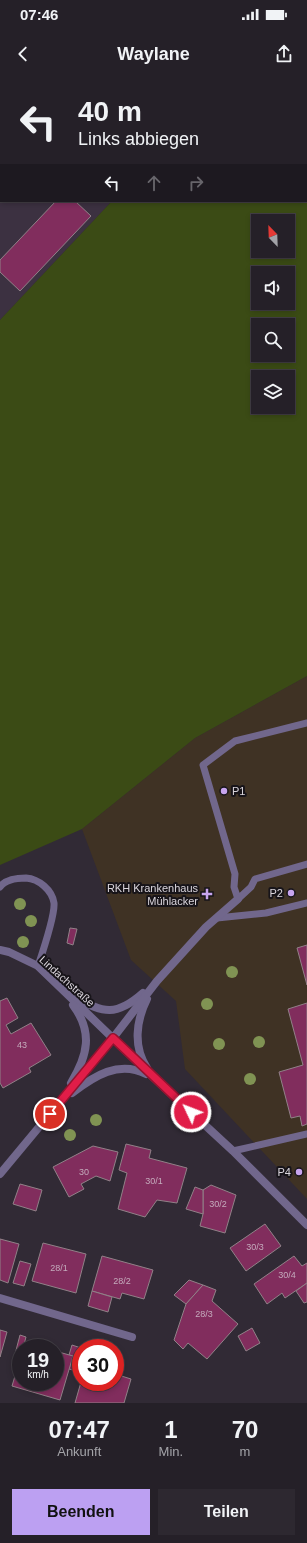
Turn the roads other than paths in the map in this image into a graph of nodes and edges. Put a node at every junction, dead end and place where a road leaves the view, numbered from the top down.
1 (307, 723) edge
2 (307, 864) edge
3 (0, 887) edge
4 (238, 899) junction
5 (307, 903) edge
6 (217, 918) junction
7 (0, 950) edge
8 (38, 966) junction
9 (157, 981) junction
10 (62, 990) junction
11 (113, 1038) junction
12 (153, 1077) junction
13 (59, 1103) junction
14 (307, 1134) edge
15 (233, 1151) junction
16 (0, 1174) edge
17 (307, 1225) edge
18 (0, 1298) edge
19 (132, 1337) dead end

1 - 4 lane
2 - 4 lane
3 - 8 lane
4 - 6 street
5 - 6 lane
6 - 9 street
7 - 8 street, Lindachstraße
8 - 10 street, Lindachstraße
9 - 10 street
9 - 11 street
9 - 12 street
10 - 11 street, Lindachstraße
10 - 13 street
11 - 12 street, Lindachstraße
11 - 13 street
12 - 13 street
12 - 15 street, Lindachstraße
13 - 16 street
14 - 15 lane
15 - 17 street, Lindachstraße
18 - 19 street

